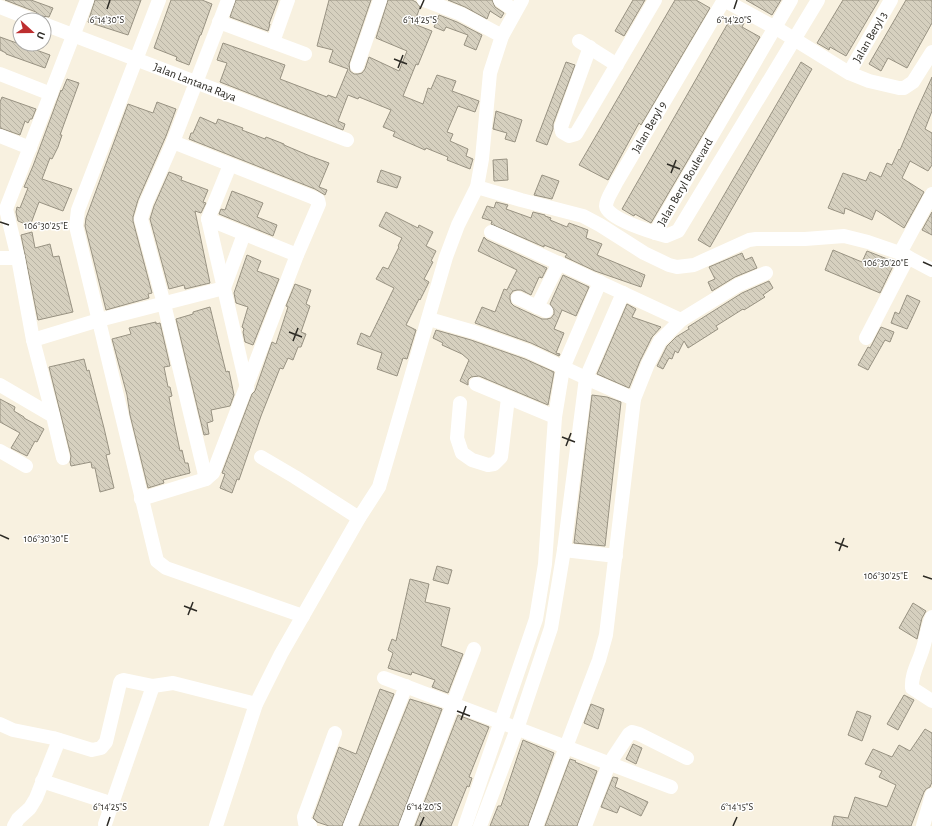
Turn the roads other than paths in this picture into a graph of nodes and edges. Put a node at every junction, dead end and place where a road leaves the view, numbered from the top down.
1 (87, 0) edge
2 (159, 0) edge
3 (228, 0) edge
4 (288, 0) edge
5 (380, 0) edge
6 (424, 0) edge
7 (500, 0) edge
8 (655, 0) edge
9 (724, 0) edge
10 (791, 0) edge
11 (818, 0) edge
12 (891, 0) edge
13 (518, 6) edge
14 (0, 8) edge
15 (12, 12) edge
16 (219, 22) junction
17 (52, 27) edge
18 (785, 34) junction
19 (74, 36) junction
20 (502, 36) junction
21 (273, 42) junction
22 (932, 52) edge
23 (305, 54) dead end
24 (136, 60) junction
25 (357, 66) dead end
26 (617, 66) junction
27 (849, 73) junction
28 (0, 74) edge
29 (196, 83) junction
30 (51, 94) junction
31 (0, 136) edge
32 (347, 140) dead end
33 (173, 142) junction
34 (30, 148) junction
35 (230, 165) junction
36 (477, 187) junction
37 (932, 194) edge
38 (208, 219) junction
39 (491, 232) dead end
40 (655, 233) junction
41 (244, 234) junction
42 (297, 255) junction
43 (904, 255) junction
44 (18, 258) junction
45 (1, 260) edge
46 (559, 263) junction
47 (932, 270) edge
48 (766, 273) dead end
49 (600, 282) junction
50 (224, 288) junction
51 (623, 293) junction
52 (518, 298) dead end
53 (164, 304) junction
54 (429, 319) junction
55 (99, 320) junction
56 (681, 320) junction
57 (866, 338) dead end
58 (33, 340) junction
59 (563, 368) junction
60 (586, 378) junction
61 (476, 384) dead end
62 (0, 385) edge
63 (247, 388) junction
64 (508, 398) junction
65 (634, 399) junction
66 (460, 403) dead end
67 (53, 416) junction
68 (555, 417) junction
69 (0, 451) edge
70 (261, 457) dead end
71 (63, 458) dead end
72 (26, 466) dead end
73 (206, 479) junction
74 (141, 499) junction
75 (359, 518) junction
76 (564, 550) junction
77 (616, 556) junction
78 (545, 564) junction
79 (561, 568) junction
80 (303, 616) junction
81 (932, 617) edge
82 (474, 649) dead end
83 (384, 678) dead end
84 (154, 686) junction
85 (406, 686) junction
86 (932, 701) edge
87 (256, 704) junction
88 (453, 704) junction
89 (500, 721) junction
90 (0, 724) edge
91 (517, 729) junction
92 (335, 733) dead end
93 (59, 740) junction
94 (566, 748) junction
95 (687, 758) dead end
96 (609, 764) junction
97 (42, 781) junction
98 (671, 787) dead end
99 (932, 795) edge
100 (113, 804) junction
101 (105, 824) dead end
102 (14, 826) edge
103 (216, 826) edge
104 (310, 826) edge
105 (350, 826) edge
106 (406, 826) edge
107 (465, 826) edge
108 (480, 826) edge
109 (536, 826) edge
110 (585, 826) edge
111 (923, 826) edge

1 - 19 street
2 - 24 street
3 - 16 street
4 - 21 street
5 - 25 street
6 - 20 street
7 - 13 street
8 - 26 street
9 - 18 street
9 - 40 street, Jalan Beryl 9
10 - 18 street, Jalan Beryl Boulevard
11 - 18 street, Jalan Beryl Boulevard
12 - 27 street, Jalan Beryl 3
13 - 20 street
14 - 15 street
16 - 21 street
16 - 29 street
17 - 19 street, Jalan Lantana Raya
18 - 27 street
18 - 40 street, Jalan Beryl Boulevard
18 - 40 street, Jalan Beryl Boulevard
19 - 24 street, Jalan Lantana Raya
19 - 30 street
20 - 36 street
21 - 23 street
22 - 27 street
24 - 29 street, Jalan Lantana Raya
24 - 55 street
26 - 26 street
28 - 30 street
29 - 32 street, Jalan Lantana Raya
29 - 33 street
30 - 34 street
31 - 34 street
33 - 35 street
33 - 53 street
34 - 44 street
35 - 38 street
35 - 42 street
36 - 43 street
36 - 54 street
37 - 43 street
38 - 41 street
38 - 50 street
39 - 46 street
41 - 42 street
41 - 50 street
42 - 63 street
43 - 47 street
43 - 57 street
44 - 45 street
44 - 58 street
46 - 49 street
46 - 52 street
48 - 56 street
49 - 51 street
49 - 59 street
50 - 53 street
50 - 63 street
51 - 56 street
51 - 60 street
53 - 55 street
53 - 73 street
54 - 59 street
54 - 75 street
55 - 58 street
55 - 74 street
56 - 65 street
58 - 67 street
59 - 60 street
59 - 68 street
60 - 65 street
60 - 76 street
61 - 64 street
62 - 67 street
63 - 73 street
64 - 66 street
64 - 68 street
65 - 77 street
67 - 71 street
68 - 78 street
69 - 72 street
70 - 75 street
73 - 74 street
74 - 80 street
75 - 80 street
76 - 77 street
76 - 79 street
77 - 94 street
78 - 79 street
78 - 89 street
79 - 91 street
80 - 87 street
81 - 86 street
82 - 88 street
83 - 85 street
84 - 87 street
84 - 93 street
84 - 100 street
85 - 88 street
85 - 105 street
87 - 103 street
88 - 89 street
88 - 106 street
89 - 91 street
89 - 107 street
90 - 93 street
91 - 94 street
91 - 108 street
92 - 104 street
93 - 97 street
94 - 96 street
94 - 109 street
95 - 96 street
96 - 98 street
96 - 110 street
97 - 100 street
97 - 102 street
99 - 111 street
100 - 101 street

